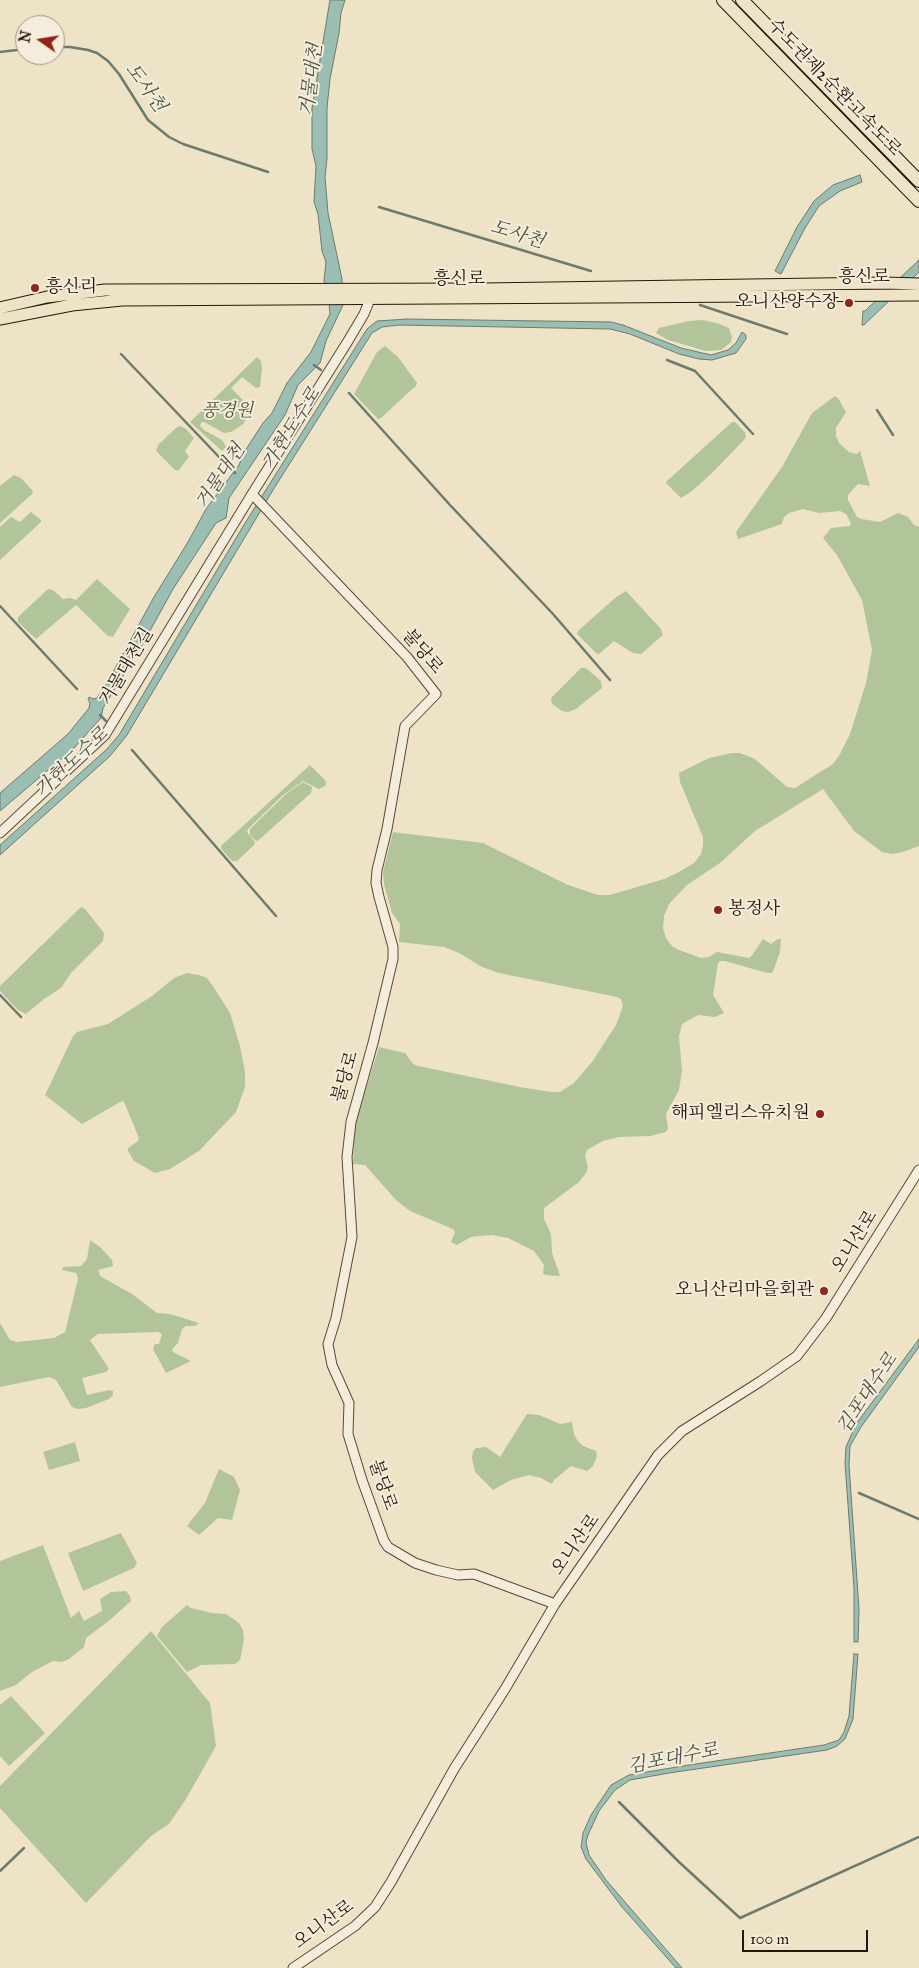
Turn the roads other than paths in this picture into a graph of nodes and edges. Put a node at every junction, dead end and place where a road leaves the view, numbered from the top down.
1 (723, 0) edge
2 (742, 0) edge
3 (919, 182) edge
4 (919, 201) edge
5 (916, 284) edge
6 (372, 293) junction
7 (317, 294) junction
8 (919, 295) edge
9 (0, 308) edge
10 (0, 319) edge
11 (252, 494) junction
12 (0, 833) edge
13 (919, 1170) edge
14 (555, 1604) junction
15 (293, 1968) edge

1 - 4 highway, 수도권제2순환고속도로
2 - 3 highway, 수도권제2순환고속도로
5 - 6 main road, 흥신로
6 - 7 main road, 흥신로
6 - 8 main road, 흥신로
6 - 11 street
7 - 9 main road, 흥신로
7 - 10 main road, 흥신로
11 - 12 street, 거물대천길
11 - 14 street, 불당로
13 - 14 street, 오니산로
14 - 15 street, 오니산로

